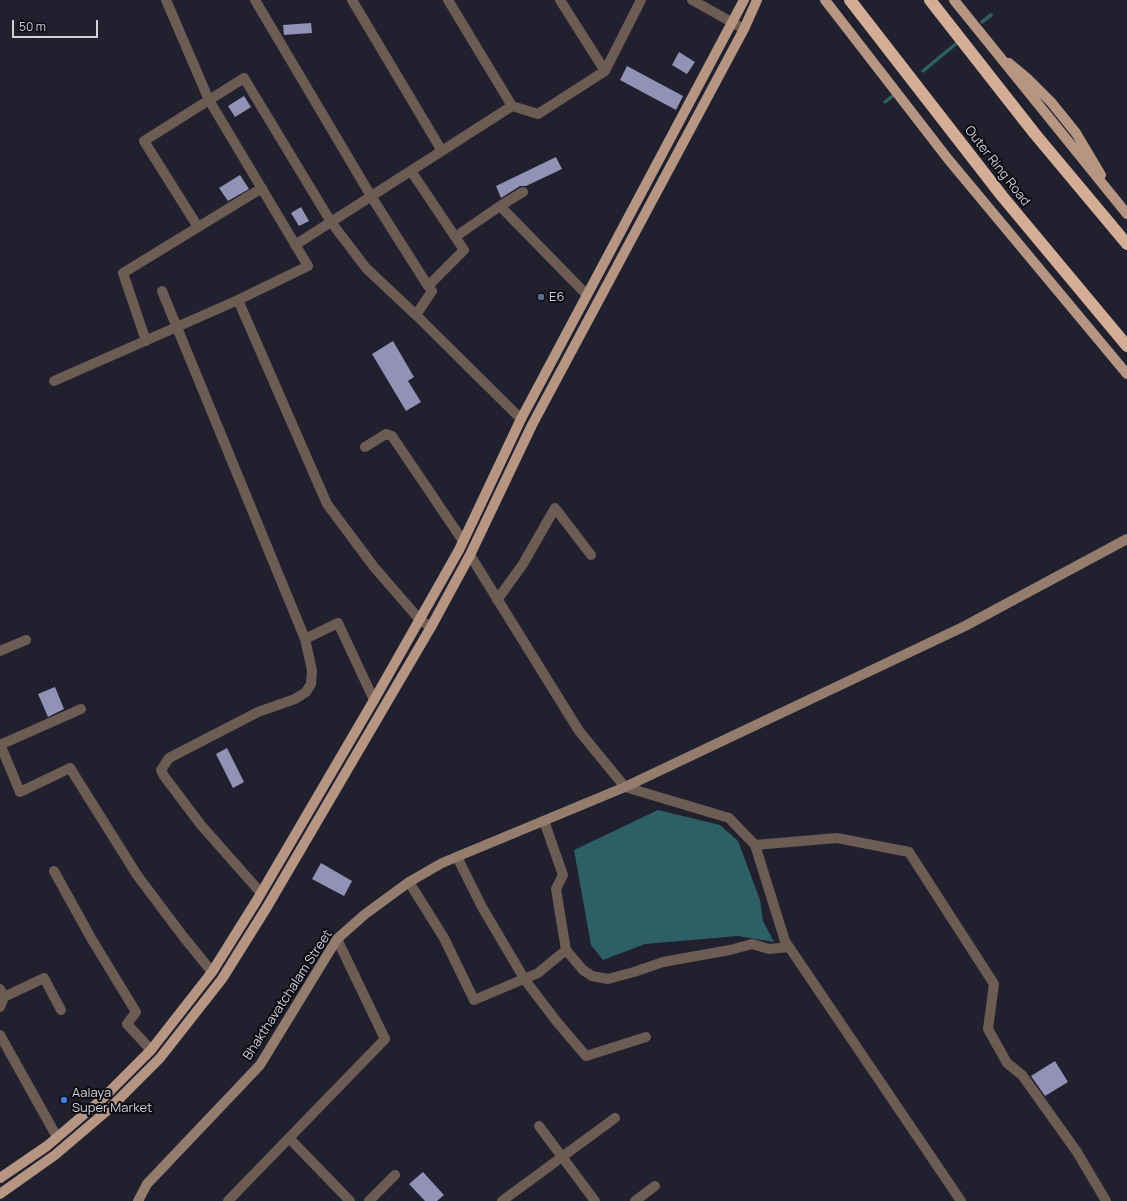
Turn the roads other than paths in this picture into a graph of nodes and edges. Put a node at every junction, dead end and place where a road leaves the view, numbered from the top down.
1 (166, 0) edge
2 (255, 0) edge
3 (352, 0) edge
4 (448, 0) edge
5 (560, 0) edge
6 (641, 0) edge
7 (692, 0) edge
8 (744, 0) edge
9 (757, 0) edge
10 (825, 0) edge
11 (850, 0) edge
12 (930, 0) edge
13 (954, 0) edge
14 (733, 23) junction
15 (744, 29) junction
16 (605, 71) junction
17 (209, 100) junction
18 (512, 106) junction
19 (442, 151) junction
20 (411, 171) junction
21 (262, 188) junction
22 (523, 192) dead end
23 (371, 196) junction
24 (500, 206) junction
25 (1127, 214) edge
26 (331, 222) junction
27 (198, 227) junction
28 (456, 237) junction
29 (1127, 244) edge
30 (295, 245) junction
31 (428, 286) junction
32 (162, 291) dead end
33 (587, 295) junction
34 (238, 300) junction
35 (416, 315) junction
36 (177, 327) junction
37 (146, 341) junction
38 (1127, 346) edge
39 (1127, 374) edge
40 (54, 381) dead end
41 (521, 419) junction
42 (365, 447) dead end
43 (1127, 539) edge
44 (463, 541) junction
45 (591, 554) dead end
46 (470, 555) junction
47 (497, 600) junction
48 (420, 620) junction
49 (431, 627) junction
50 (26, 640) dead end
51 (305, 640) junction
52 (0, 651) edge
53 (374, 700) junction
54 (82, 709) dead end
55 (0, 745) edge
56 (625, 787) junction
57 (544, 821) junction
58 (755, 845) junction
59 (457, 857) junction
60 (54, 871) dead end
61 (409, 882) junction
62 (261, 893) junction
63 (337, 939) junction
64 (789, 947) junction
65 (566, 950) junction
66 (212, 972) junction
67 (525, 980) junction
68 (2, 993) edge
69 (0, 1007) edge
70 (61, 1010) dead end
71 (0, 1035) edge
72 (646, 1037) dead end
73 (151, 1050) junction
74 (615, 1118) dead end
75 (539, 1126) dead end
76 (57, 1137) junction
77 (290, 1139) junction
78 (562, 1157) junction
79 (395, 1176) dead end
80 (0, 1178) edge
81 (655, 1186) dead end
82 (0, 1194) edge
83 (235, 1199) edge
84 (138, 1201) edge
85 (350, 1201) edge
86 (369, 1201) edge
87 (502, 1201) edge
88 (595, 1201) edge
89 (635, 1201) edge
90 (961, 1201) edge
91 (1106, 1201) edge

1 - 17 street
2 - 23 street
3 - 19 street
4 - 18 street
5 - 16 street
6 - 16 street
7 - 14 street
8 - 14 main road
9 - 15 main road
10 - 39 main road
11 - 38 highway, Outer Ring Road
12 - 29 highway
13 - 25 main road
14 - 15 street
14 - 33 main road
15 - 46 main road
16 - 18 street
17 - 21 street
17 - 26 street
17 - 27 street
18 - 19 street
19 - 20 street
20 - 23 street
20 - 28 street
21 - 27 street
21 - 30 street
22 - 24 street
23 - 26 street
23 - 31 street
24 - 28 street
24 - 33 street
26 - 30 street
26 - 35 street
27 - 37 street
28 - 31 street
30 - 34 street
31 - 35 street
32 - 36 street
33 - 41 main road
34 - 36 street
34 - 48 street
35 - 41 street
36 - 37 street
36 - 51 street
37 - 40 street
41 - 44 main road
42 - 44 street
43 - 56 street, Bhakthavatchalam Street
44 - 48 main road
45 - 47 street
46 - 47 street
46 - 49 main road
47 - 56 street
48 - 49 street
48 - 53 main road
49 - 82 main road
50 - 52 street
51 - 53 street
51 - 62 street
53 - 62 main road
54 - 55 street
55 - 66 street
56 - 57 street, Bhakthavatchalam Street
56 - 58 street
57 - 59 street, Bhakthavatchalam Street
57 - 65 street
58 - 64 street
58 - 91 street
59 - 61 street, Bhakthavatchalam Street
59 - 67 street
60 - 73 street
61 - 63 street, Bhakthavatchalam Street
61 - 67 street
62 - 66 main road
63 - 77 street
63 - 84 street, Bhakthavatchalam Street
64 - 65 street
64 - 90 street
65 - 67 street
66 - 73 main road
67 - 72 street
68 - 69 street
68 - 70 street
71 - 76 street
73 - 76 main road
74 - 78 street
75 - 78 street
76 - 80 main road
77 - 83 street
77 - 85 street
78 - 87 street
78 - 88 street
79 - 86 street
81 - 89 street

